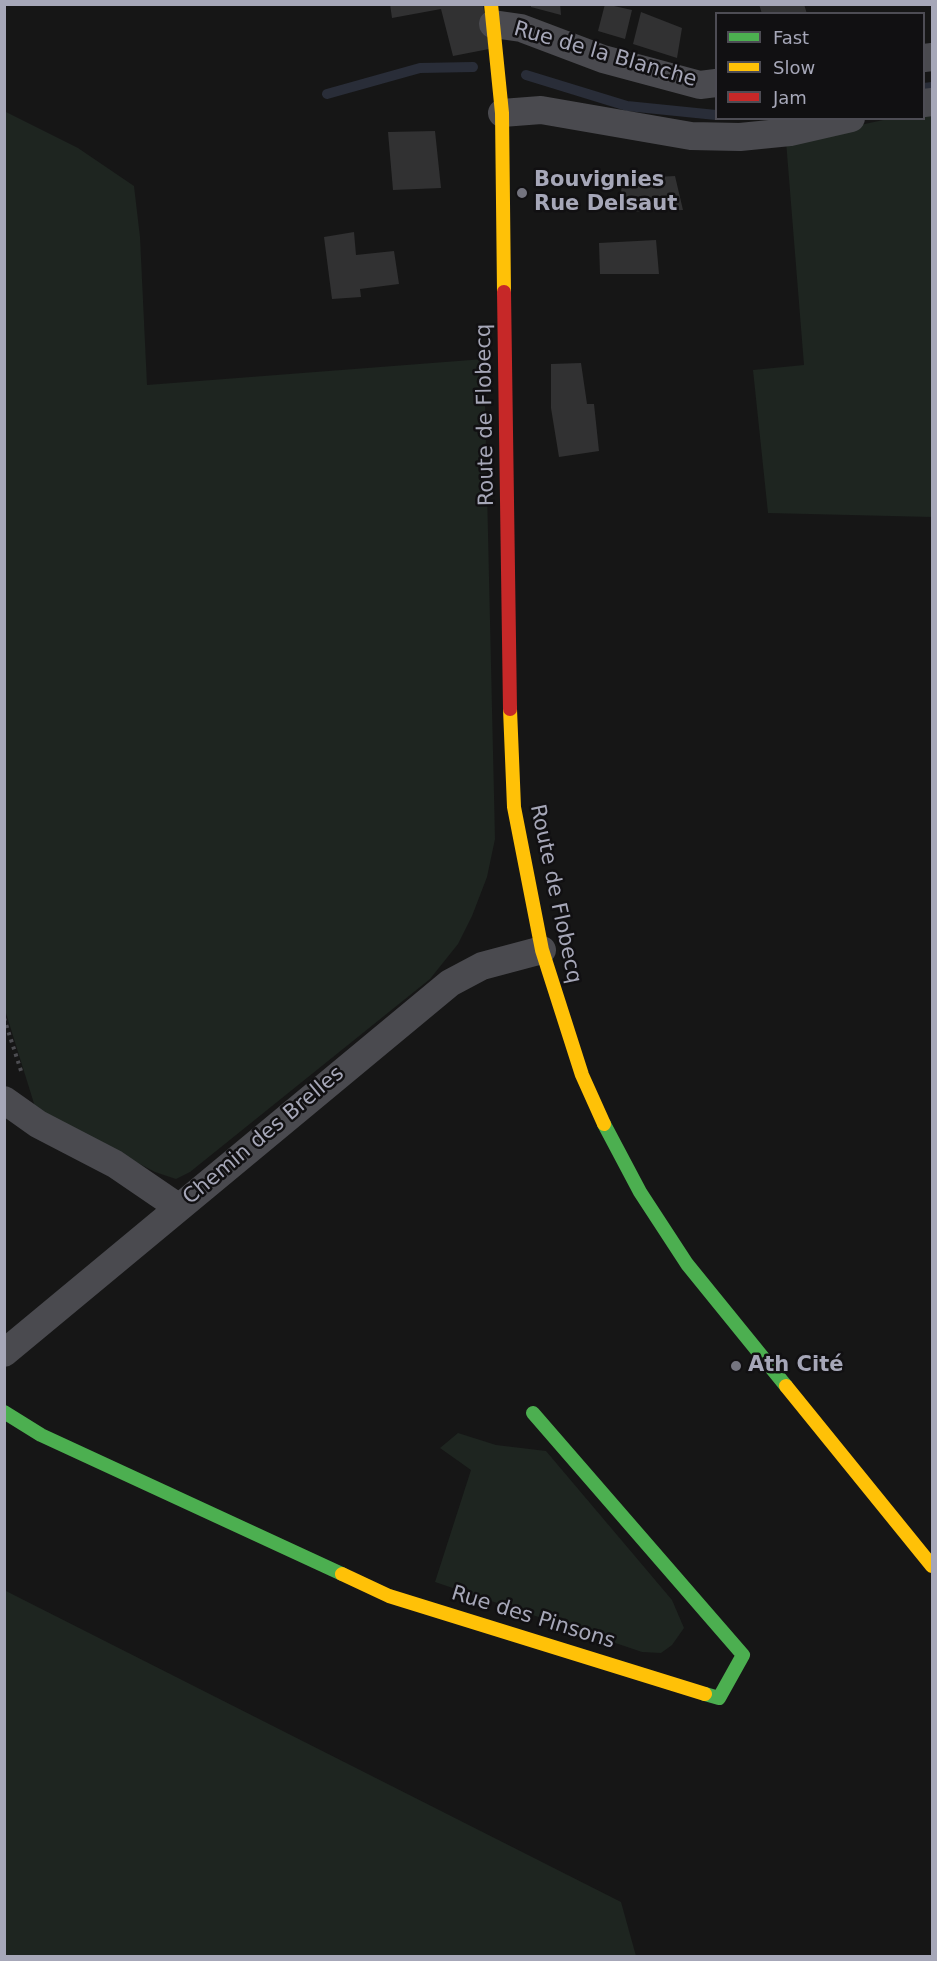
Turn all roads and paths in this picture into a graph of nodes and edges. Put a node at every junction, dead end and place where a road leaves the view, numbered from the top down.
1 (493, 26) edge
2 (715, 83) edge
3 (502, 113) junction
4 (842, 120) edge
5 (542, 950) junction
6 (4, 1100) edge
7 (178, 1207) junction
8 (4, 1353) edge
9 (4, 1412) edge
10 (533, 1413) dead end
11 (933, 1566) edge

1 - 2 street, Rue de la Blanche
1 - 3 street, Route de Flobecq
3 - 4 street
3 - 5 street, Route de Flobecq
5 - 7 street, Chemin des Brelles
5 - 11 street, Route de Flobecq
6 - 7 street
7 - 8 street, Chemin des Brelles
9 - 10 street, Rue des Pinsons

